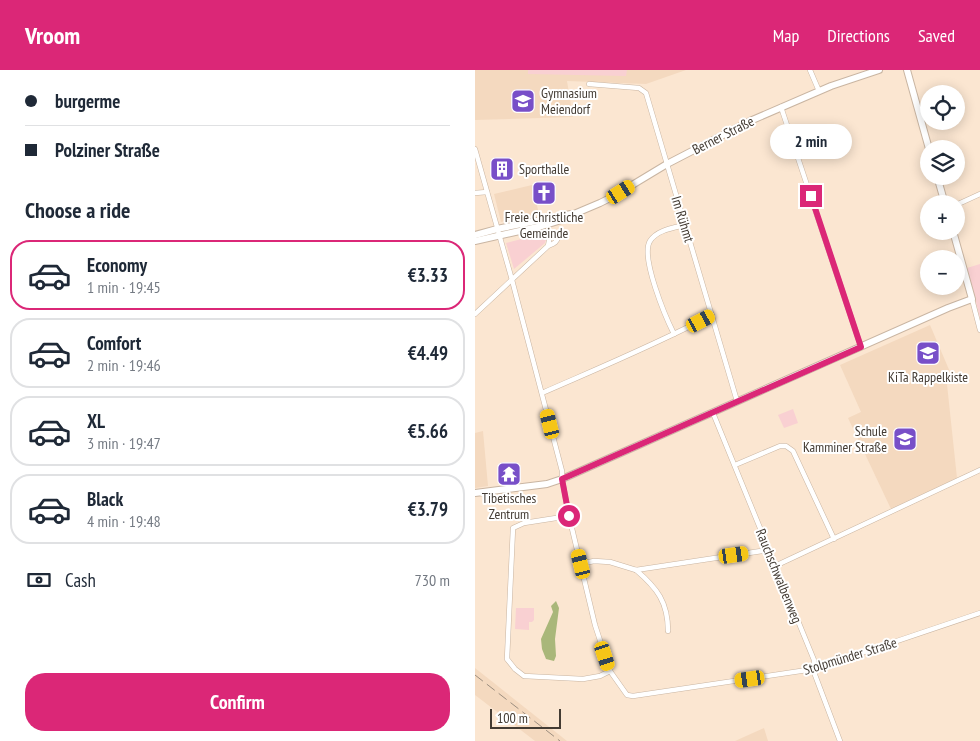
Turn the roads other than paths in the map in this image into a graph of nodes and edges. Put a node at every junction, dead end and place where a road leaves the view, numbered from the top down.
1 (810, 70) edge
2 (879, 70) edge
3 (907, 70) edge
4 (589, 84) dead end
5 (819, 91) junction
6 (781, 107) junction
7 (926, 140) edge
8 (475, 149) edge
9 (667, 164) junction
10 (487, 192) junction
11 (475, 193) edge
12 (980, 194) edge
13 (965, 201) edge
14 (549, 221) junction
15 (685, 225) junction
16 (497, 229) junction
17 (475, 234) edge
18 (499, 236) junction
19 (956, 240) edge
20 (475, 241) edge
21 (548, 246) dead end
22 (511, 280) junction
23 (972, 299) junction
24 (475, 314) edge
25 (712, 315) junction
26 (980, 330) edge
27 (674, 334) junction
28 (861, 347) junction
29 (542, 393) junction
30 (737, 401) junction
31 (713, 413) junction
32 (735, 465) junction
33 (980, 470) edge
34 (562, 479) junction
35 (475, 493) edge
36 (569, 516) junction
37 (834, 539) junction
38 (768, 550) junction
39 (581, 564) junction
40 (775, 566) junction
41 (635, 570) junction
42 (980, 613) edge
43 (668, 631) dead end
44 (814, 669) junction
45 (610, 671) junction
46 (841, 741) edge

1 - 5 street
2 - 5 street, Berner Straße
3 - 7 street
4 - 9 street, Im Rühmt
5 - 6 street, Berner Straße
6 - 9 street, Berner Straße
6 - 28 street
8 - 10 street
9 - 14 street, Berner Straße
9 - 15 street, Im Rühmt
10 - 11 street
10 - 16 street
12 - 13 street
14 - 16 street
14 - 18 street
15 - 25 street, Im Rühmt
15 - 27 street
16 - 17 street
16 - 18 street
18 - 20 street
18 - 22 street
19 - 23 street
21 - 22 street
22 - 24 street
22 - 29 street
23 - 26 street
23 - 28 street
25 - 27 street
25 - 30 street, Im Rühmt
27 - 29 street
28 - 30 street
29 - 34 street
30 - 31 street
31 - 32 street, Rauchschwalbenweg
31 - 34 street
32 - 37 street
32 - 38 street, Rauchschwalbenweg
33 - 37 street
34 - 35 street
34 - 36 street
36 - 39 street
36 - 45 street
37 - 40 street
38 - 40 street, Rauchschwalbenweg
38 - 41 street
39 - 41 street
39 - 45 street
40 - 44 street, Rauchschwalbenweg
41 - 43 street
42 - 44 street, Stolpmünder Straße
44 - 45 street, Stolpmünder Straße
44 - 46 street, Rauchschwalbenweg

